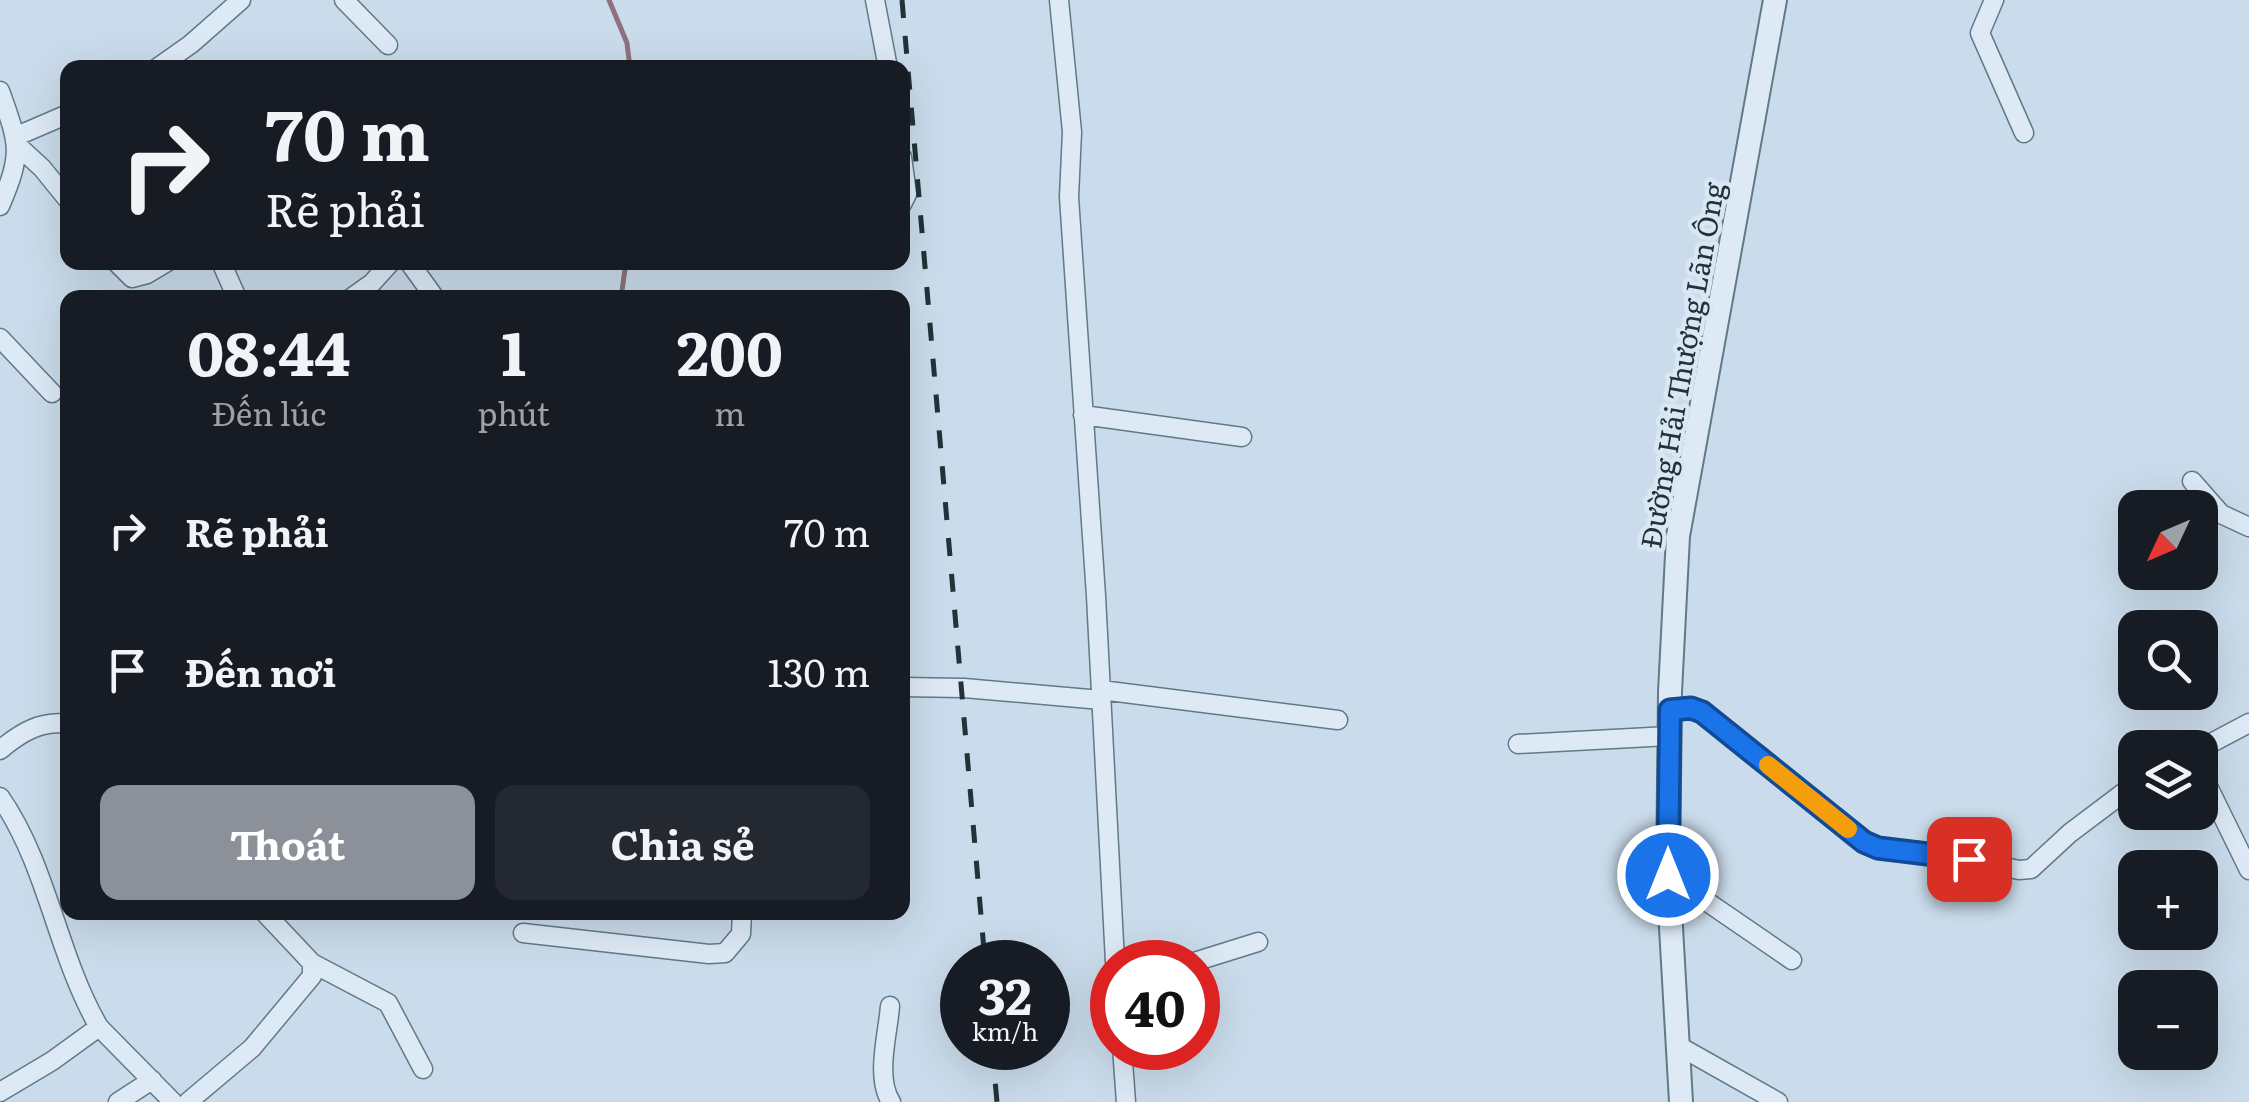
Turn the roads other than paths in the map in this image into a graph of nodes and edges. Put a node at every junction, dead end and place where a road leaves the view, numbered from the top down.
1 (241, 0) edge
2 (344, 0) edge
3 (875, 0) edge
4 (1059, 0) edge
5 (1774, 0) edge
6 (1994, 0) edge
7 (388, 45) dead end
8 (168, 60) edge
9 (886, 60) edge
10 (0, 91) edge
11 (60, 118) edge
12 (2024, 133) dead end
13 (17, 141) junction
14 (60, 190) edge
15 (0, 206) edge
16 (124, 270) edge
17 (154, 270) edge
18 (383, 270) edge
19 (132, 278) junction
20 (133, 290) edge
21 (363, 290) edge
22 (0, 338) edge
23 (52, 393) dead end
24 (1083, 414) junction
25 (1242, 437) dead end
26 (2192, 481) dead end
27 (2249, 527) edge
28 (910, 687) edge
29 (1101, 695) junction
30 (1670, 710) junction
31 (1338, 720) dead end
32 (2249, 722) edge
33 (60, 723) edge
34 (1669, 736) junction
35 (2218, 739) edge
36 (1518, 744) dead end
37 (0, 750) edge
38 (0, 797) edge
39 (2118, 797) edge
40 (2218, 807) edge
41 (2249, 870) edge
42 (1668, 875) junction
43 (284, 920) edge
44 (742, 920) edge
45 (523, 933) dead end
46 (1114, 940) edge
47 (1258, 942) dead end
48 (1220, 954) edge
49 (1792, 960) dead end
50 (312, 963) junction
51 (890, 1006) dead end
52 (99, 1027) junction
53 (1677, 1045) junction
54 (424, 1069) dead end
55 (1124, 1070) edge
56 (152, 1080) junction
57 (0, 1092) edge
58 (118, 1102) edge
59 (173, 1102) edge
60 (188, 1102) edge
61 (891, 1102) edge
62 (1126, 1102) edge
63 (1680, 1102) edge
64 (1778, 1102) edge

1 - 8 street
2 - 7 street
3 - 9 street
4 - 24 street
5 - 30 street, Đường Hải Thượng Lãn Ông
6 - 12 street
10 - 13 street
11 - 13 street
13 - 14 street
13 - 15 street
16 - 19 street
17 - 19 street
18 - 21 street
19 - 20 street
22 - 23 street
24 - 25 street
24 - 29 street
26 - 27 street
28 - 29 street
29 - 31 street
29 - 46 street
30 - 34 street, Đường Hải Thượng Lãn Ông
30 - 39 street
32 - 35 street
33 - 37 street
34 - 36 street
34 - 42 street, Đường Hải Thượng Lãn Ông
38 - 52 street
40 - 41 street
42 - 49 street
42 - 53 street, Đường Hải Thượng Lãn Ông
43 - 50 street
44 - 45 street
47 - 48 street
50 - 54 street
50 - 60 street
51 - 61 street
52 - 56 street
52 - 57 street
53 - 63 street, Đường Hải Thượng Lãn Ông
53 - 64 street
55 - 62 street
56 - 58 street
56 - 59 street

